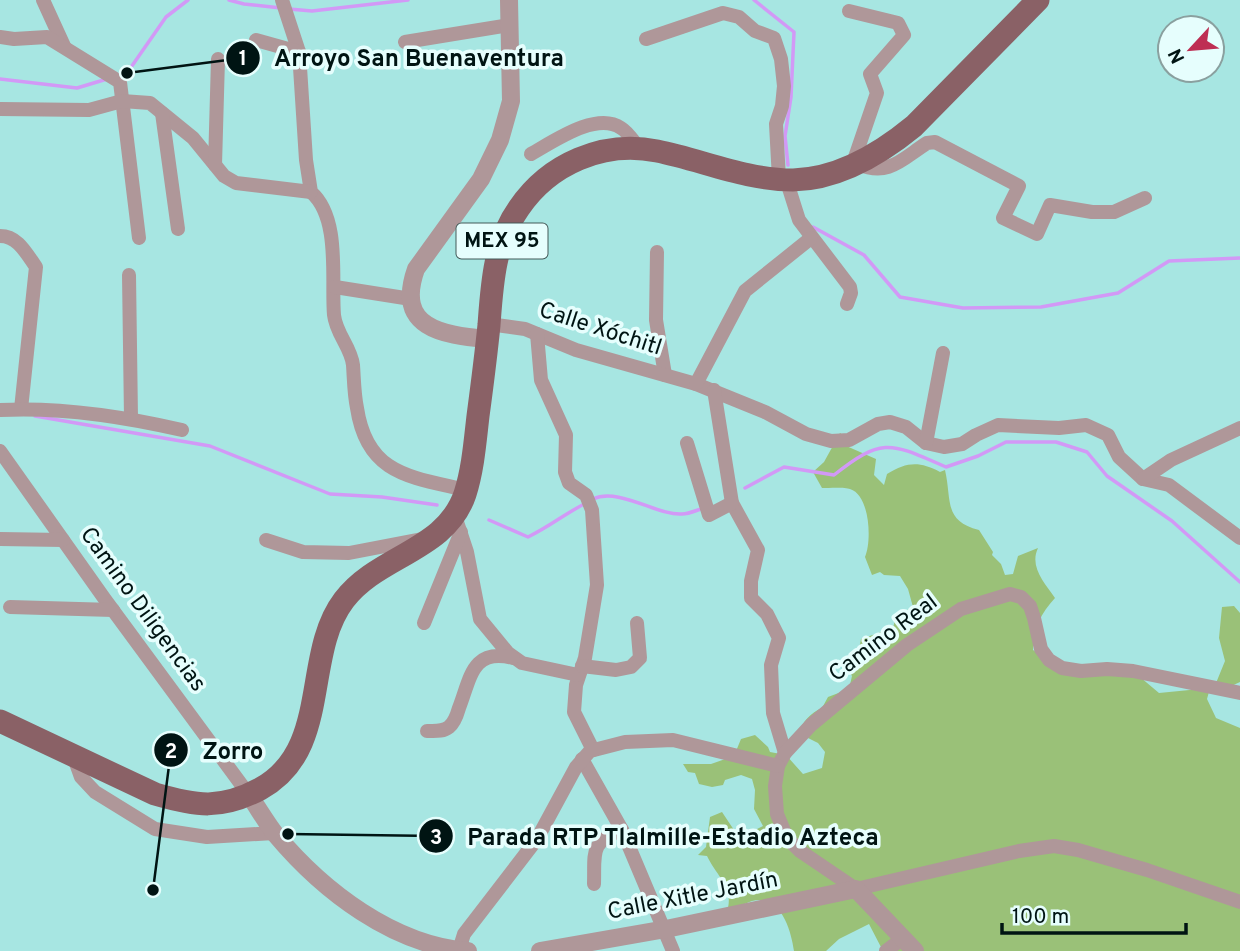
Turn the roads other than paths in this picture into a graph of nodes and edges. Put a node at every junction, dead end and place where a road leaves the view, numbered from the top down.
1 (43, 0) edge
2 (282, 0) edge
3 (509, 0) edge
4 (1038, 0) edge
5 (849, 11) dead end
6 (510, 25) junction
7 (0, 37) edge
8 (646, 39) dead end
9 (256, 40) dead end
10 (405, 42) dead end
11 (65, 47) junction
12 (299, 52) junction
13 (218, 59) dead end
14 (122, 101) junction
15 (0, 109) edge
16 (162, 113) junction
17 (639, 148) junction
18 (531, 154) dead end
19 (215, 165) junction
20 (855, 165) junction
21 (782, 179) junction
22 (311, 192) junction
23 (1145, 198) dead end
24 (178, 229) dead end
25 (0, 236) edge
26 (139, 238) dead end
27 (811, 238) junction
28 (657, 252) dead end
29 (130, 275) dead end
30 (335, 286) junction
31 (411, 299) junction
32 (847, 304) dead end
33 (488, 332) junction
34 (537, 334) junction
35 (943, 353) dead end
36 (665, 375) junction
37 (696, 384) junction
38 (714, 390) junction
39 (19, 409) junction
40 (0, 410) edge
41 (131, 418) junction
42 (1240, 428) edge
43 (182, 430) dead end
44 (687, 443) dead end
45 (926, 443) junction
46 (0, 452) edge
47 (1143, 479) junction
48 (466, 490) junction
49 (732, 503) junction
50 (458, 524) junction
51 (434, 537) junction
52 (1240, 538) edge
53 (0, 539) edge
54 (63, 540) junction
55 (266, 540) dead end
56 (10, 607) dead end
57 (113, 610) junction
58 (424, 623) dead end
59 (637, 623) dead end
60 (514, 658) junction
61 (580, 670) junction
62 (1240, 692) edge
63 (0, 721) edge
64 (428, 731) dead end
65 (587, 754) junction
66 (72, 755) junction
67 (781, 759) junction
68 (249, 795) junction
69 (622, 830) junction
70 (275, 833) junction
71 (594, 884) dead end
72 (856, 889) junction
73 (1240, 902) edge
74 (666, 929) junction
75 (909, 944) edge
76 (421, 946) edge
77 (459, 950) edge
78 (468, 951) edge
79 (540, 951) edge
80 (673, 951) edge
81 (886, 951) edge

1 - 11 street
2 - 12 street
3 - 6 street
4 - 20 main road, MEX 95
5 - 20 street
6 - 10 street
6 - 31 street
7 - 11 street
8 - 21 street
9 - 12 street
11 - 14 street
12 - 22 street
13 - 19 street
14 - 15 street
14 - 16 street
14 - 26 street
16 - 19 street
16 - 24 street
17 - 18 street
17 - 21 main road, MEX 95
17 - 33 main road, MEX 95
19 - 22 street
20 - 21 main road, MEX 95
20 - 23 street
21 - 27 street
22 - 30 street
25 - 39 street
27 - 32 street
27 - 37 street
28 - 36 street
29 - 41 street
30 - 31 street
30 - 48 street
31 - 33 street
33 - 34 street, Calle Xóchitl
33 - 48 main road, MEX 95
34 - 36 street, Calle Xóchitl
34 - 61 street
35 - 45 street
36 - 37 street, Calle Xóchitl
37 - 38 street, Calle Xóchitl
38 - 45 street, Calle Xóchitl
38 - 49 street
39 - 40 street
39 - 41 street
41 - 43 street
42 - 47 street
44 - 49 street
45 - 47 street
46 - 54 street, Camino Diligencias
47 - 52 street
48 - 50 main road, MEX 95
49 - 67 street
50 - 51 main road, MEX 95
50 - 58 street
50 - 60 street
51 - 55 street
51 - 68 main road, MEX 95
53 - 54 street
54 - 57 street, Camino Diligencias
56 - 57 street
57 - 68 street, Camino Diligencias
59 - 61 street
60 - 61 street
60 - 64 street
61 - 65 street
62 - 67 street, Camino Real
63 - 66 main road, MEX 95
65 - 67 street
65 - 69 street
65 - 77 street
66 - 68 main road, MEX 95
66 - 70 street
67 - 72 street
68 - 70 street
69 - 71 street
69 - 74 street
70 - 76 street
72 - 73 street
72 - 74 street, Calle Xitle Jardín
72 - 75 street
74 - 79 street, Calle Xitle Jardín
74 - 80 street
75 - 81 street
76 - 77 street
77 - 78 street

